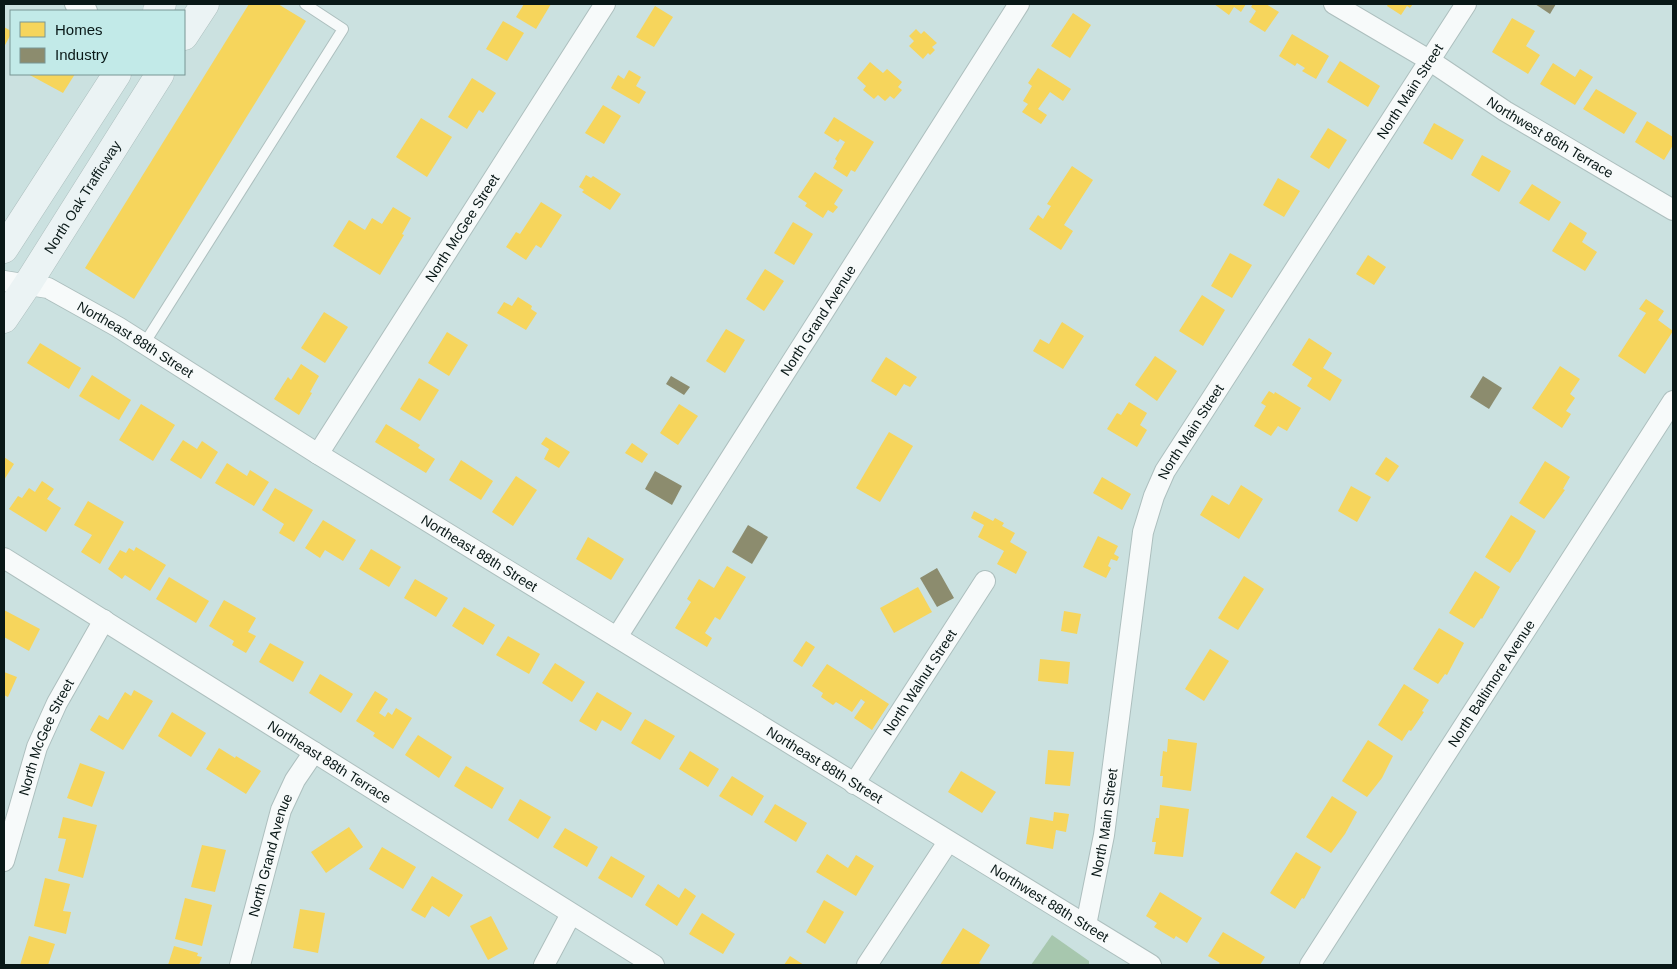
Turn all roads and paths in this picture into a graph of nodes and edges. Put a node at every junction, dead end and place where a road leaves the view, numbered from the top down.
1 (205, 4) edge
2 (305, 4) edge
3 (605, 4) edge
4 (1019, 4) edge
5 (1334, 4) edge
6 (1466, 4) edge
7 (185, 34) edge
8 (1429, 60) junction
9 (116, 75) edge
10 (159, 75) edge
11 (1673, 210) edge
12 (4, 250) edge
13 (15, 283) edge
14 (4, 319) edge
15 (144, 344) junction
16 (1673, 401) edge
17 (318, 454) junction
18 (4, 558) edge
19 (985, 582) dead end
20 (104, 620) junction
21 (617, 637) junction
22 (314, 752) junction
23 (854, 784) junction
24 (948, 842) junction
25 (4, 861) edge
26 (571, 914) junction
27 (1086, 925) junction
28 (240, 965) edge
29 (544, 965) edge
30 (654, 965) edge
31 (867, 965) edge
32 (1151, 965) edge
33 (1310, 965) edge

1 - 7 main road
2 - 15 lane
3 - 17 street, North McGee Street
4 - 21 street, North Grand Avenue
5 - 8 street, Northwest 86th Terrace
6 - 8 street, North Main Street
8 - 11 street, Northwest 86th Terrace
8 - 27 street, North Main Street
9 - 12 main road
10 - 13 main road, North Oak Trafficway
13 - 14 main road, North Oak Trafficway
13 - 15 street, Northeast 88th Street
15 - 17 street, Northeast 88th Street
16 - 33 street, North Baltimore Avenue
17 - 21 street, Northeast 88th Street
18 - 20 street, Northeast 88th Terrace
19 - 23 street, North Walnut Street
20 - 22 street, Northeast 88th Terrace
20 - 25 street, North McGee Street
21 - 23 street, Northeast 88th Street
22 - 26 street, Northeast 88th Terrace
22 - 28 street, North Grand Avenue
23 - 24 street, Northeast 88th Street
24 - 27 street, Northwest 88th Street
24 - 31 street
26 - 29 street
26 - 30 street, Northeast 88th Terrace
27 - 32 street, Northwest 88th Street

